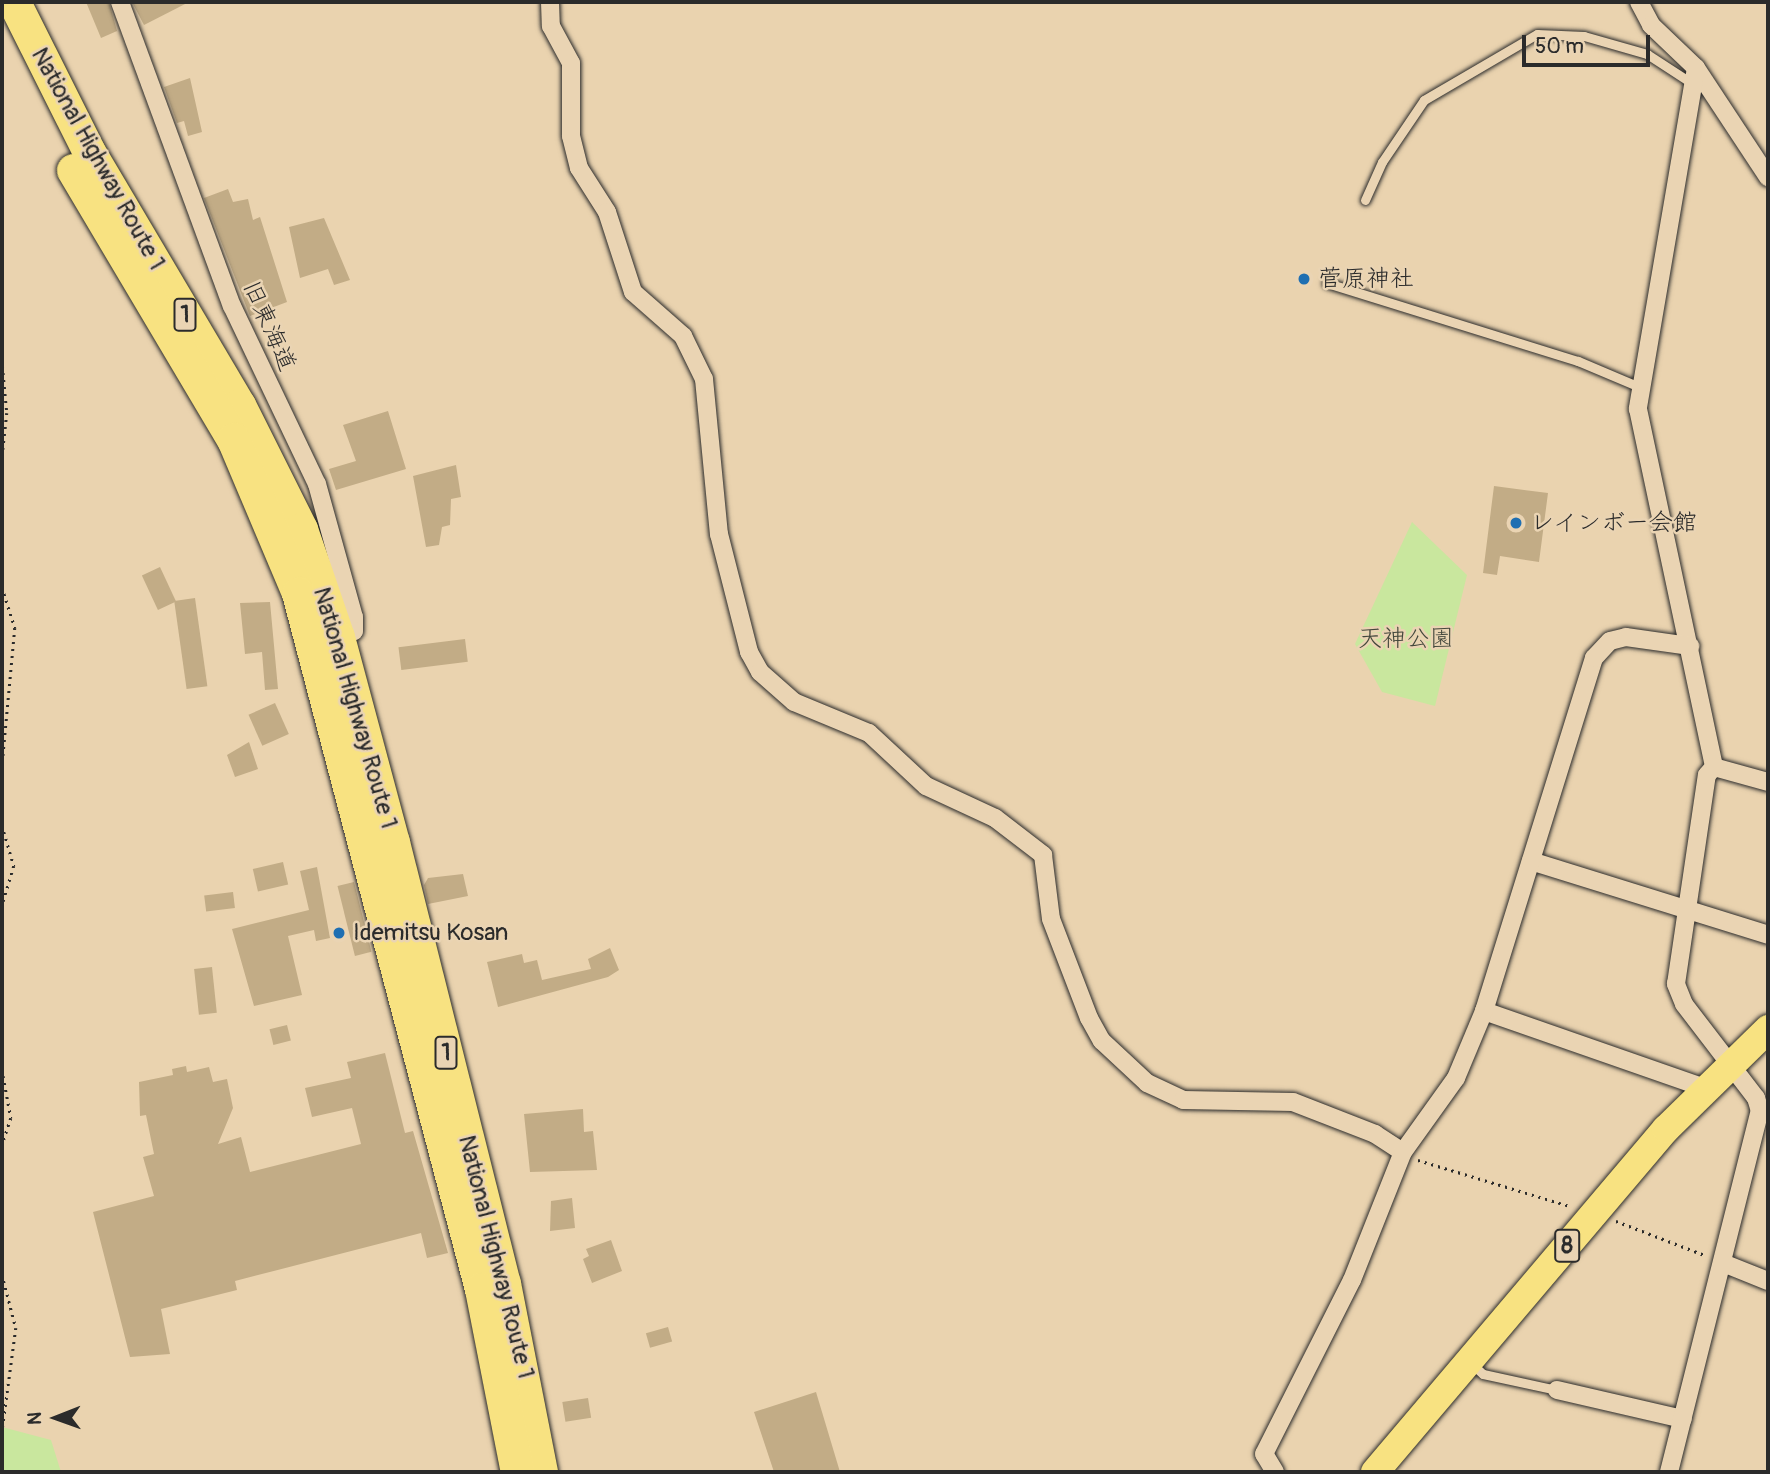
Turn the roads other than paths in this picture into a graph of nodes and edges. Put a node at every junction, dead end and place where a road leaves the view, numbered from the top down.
1 (14, 2) edge
2 (120, 2) edge
3 (550, 2) edge
4 (1639, 2) edge
5 (2, 27) edge
6 (1694, 76) junction
7 (1768, 177) edge
8 (1365, 201) dead end
9 (1328, 283) dead end
10 (1642, 388) junction
11 (327, 641) junction
12 (1690, 646) junction
13 (1714, 767) junction
14 (1768, 782) edge
15 (1531, 861) junction
16 (1686, 909) junction
17 (1768, 936) edge
18 (1484, 1012) junction
19 (1768, 1029) edge
20 (1730, 1063) junction
21 (1705, 1088) junction
22 (1762, 1131) edge
23 (1403, 1152) junction
24 (1723, 1263) junction
25 (1768, 1281) edge
26 (1469, 1362) junction
27 (1556, 1390) joint
28 (518, 1397) junction
29 (1683, 1419) junction
30 (542, 1464) edge
31 (517, 1472) edge
32 (1275, 1472) edge
33 (1375, 1472) edge
34 (1669, 1472) edge

1 - 11 highway, National Highway Route 1 / 1
2 - 11 street, 旧東海道
3 - 23 street
4 - 6 street
5 - 11 highway, National Highway Route 1 / 1
6 - 7 street
6 - 8 lane
6 - 10 street
9 - 10 lane
10 - 12 street
11 - 28 highway, National Highway Route 1 / 1
12 - 13 street
12 - 15 street
13 - 14 street
13 - 16 street
15 - 16 street
15 - 18 street
16 - 17 street
16 - 20 street
18 - 21 street
18 - 23 street
19 - 20 main road, 8
20 - 21 main road, 8
20 - 22 street
21 - 26 main road, 8
22 - 24 street
23 - 32 street
24 - 25 street
24 - 29 street
26 - 27 lane
26 - 33 main road, 8
27 - 29 street
28 - 30 highway, National Highway Route 1 / 1
28 - 31 highway, National Highway Route 1 / 1
29 - 34 street

